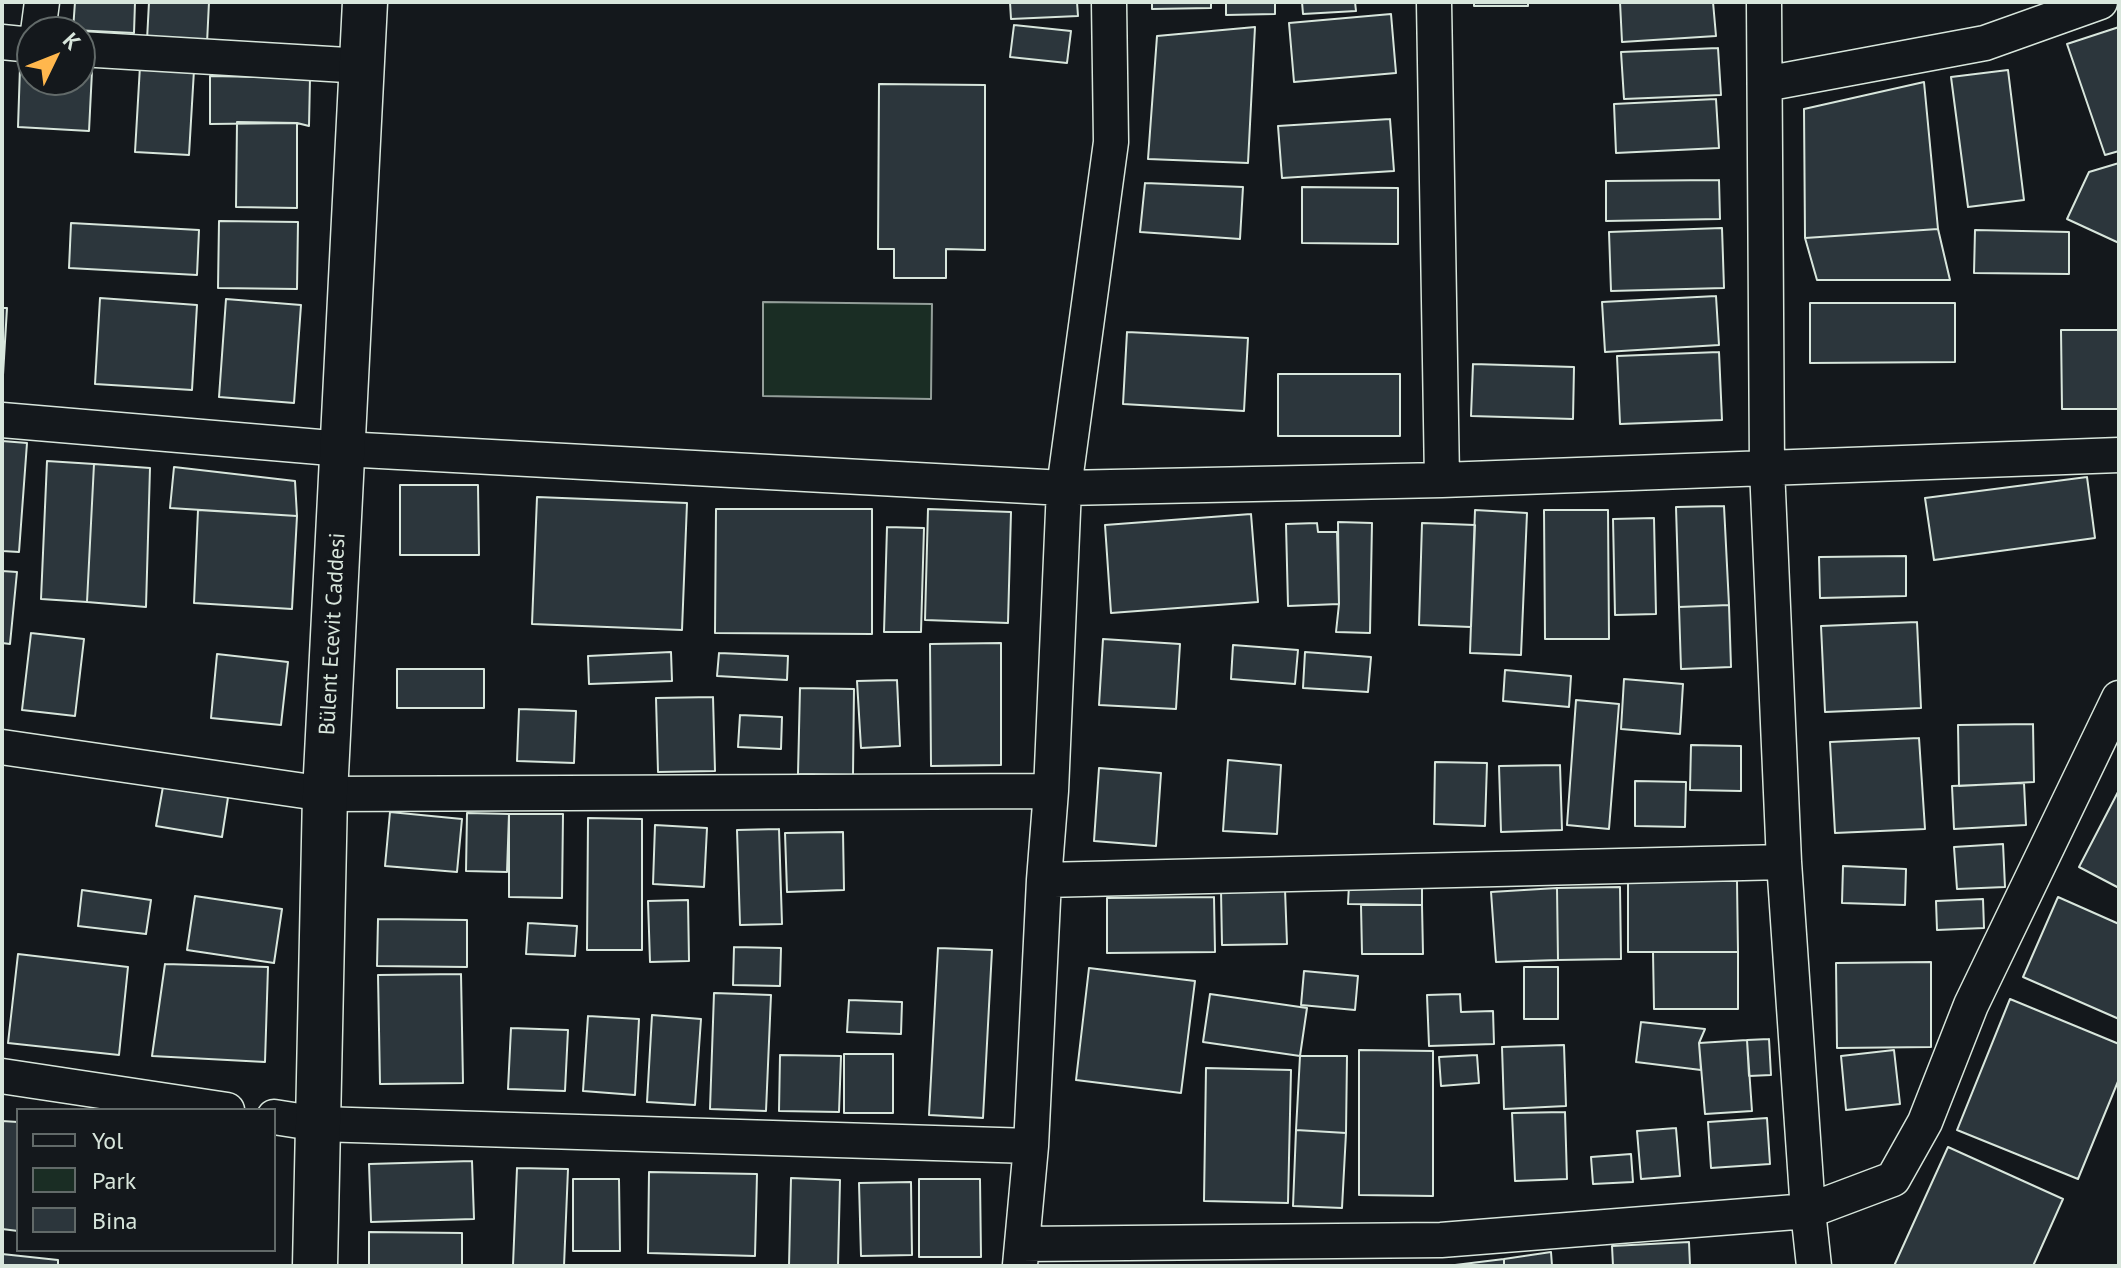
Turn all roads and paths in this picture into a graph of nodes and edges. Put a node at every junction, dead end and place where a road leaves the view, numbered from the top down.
1 (365, 2) edge
2 (1109, 2) edge
3 (1434, 2) edge
4 (1764, 2) edge
5 (2100, 2) edge
6 (96, 50) edge
7 (363, 66) junction
8 (1765, 84) junction
9 (2, 420) edge
10 (343, 449) junction
11 (2119, 455) edge
12 (1767, 468) junction
13 (1442, 480) junction
14 (1064, 488) junction
15 (2119, 698) edge
16 (2, 747) edge
17 (1051, 791) junction
18 (325, 794) junction
19 (1784, 862) junction
20 (1044, 880) junction
21 (2, 1076) edge
22 (214, 1108) edge
23 (276, 1117) edge
24 (319, 1124) junction
25 (1031, 1146) junction
26 (1808, 1211) junction
27 (1021, 1255) edge
28 (315, 1266) edge
29 (1814, 1266) edge

1 - 7 main road, Bülent Ecevit Caddesi
2 - 14 street
3 - 13 street
4 - 8 street
5 - 8 street
6 - 7 street
7 - 10 main road, Bülent Ecevit Caddesi
8 - 12 street
9 - 10 street
10 - 14 street
10 - 18 main road, Bülent Ecevit Caddesi
11 - 12 street
12 - 13 street
12 - 19 street
13 - 14 street
14 - 17 street
15 - 26 street
16 - 18 street
17 - 18 street
17 - 20 street
18 - 24 main road, Bülent Ecevit Caddesi
19 - 20 street
19 - 26 street
20 - 25 street
21 - 22 street
23 - 24 street
24 - 25 street
24 - 28 main road, Bülent Ecevit Caddesi
25 - 27 street
26 - 27 street
26 - 29 street

